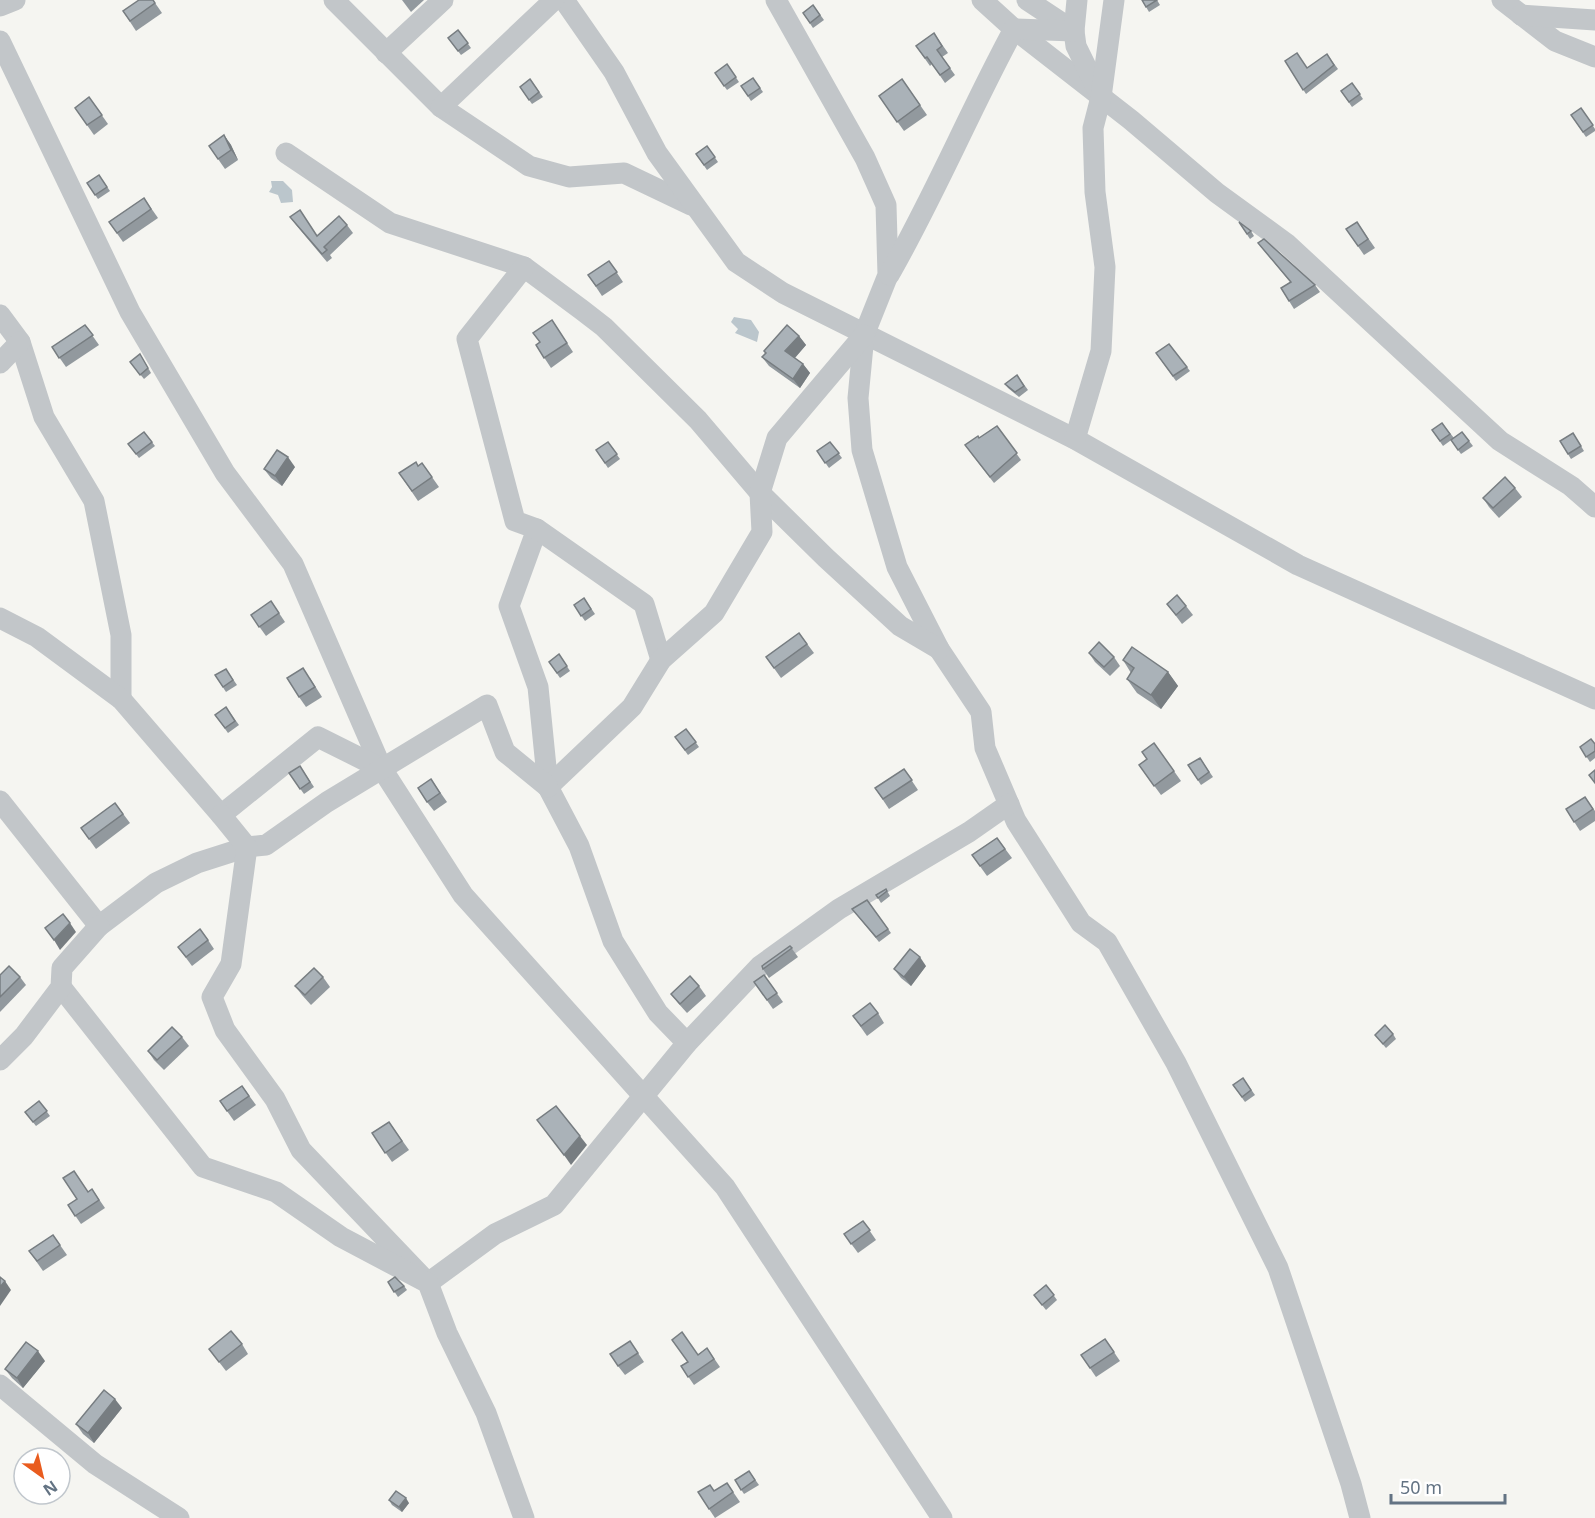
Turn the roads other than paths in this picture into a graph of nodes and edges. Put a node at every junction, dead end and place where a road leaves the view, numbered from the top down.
1 (15, 0) edge
2 (334, 0) edge
3 (443, 0) edge
4 (554, 0) edge
5 (564, 0) edge
6 (776, 0) edge
7 (982, 0) edge
8 (1027, 0) edge
9 (1077, 0) edge
10 (1114, 0) edge
11 (1502, 0) edge
12 (0, 6) edge
13 (1521, 15) junction
14 (1595, 20) edge
15 (1014, 29) junction
16 (1074, 32) junction
17 (0, 41) edge
18 (386, 53) junction
19 (1595, 57) edge
20 (1101, 97) junction
21 (441, 106) junction
22 (286, 153) dead end
23 (693, 206) junction
24 (524, 267) junction
25 (888, 275) junction
26 (0, 315) edge
27 (864, 335) junction
28 (20, 342) junction
29 (0, 363) edge
30 (1075, 439) junction
31 (760, 493) junction
32 (1595, 507) edge
33 (537, 529) junction
34 (0, 618) edge
35 (939, 648) junction
36 (661, 660) junction
37 (121, 699) junction
38 (1595, 699) edge
39 (382, 770) junction
40 (548, 787) junction
41 (0, 801) edge
42 (1009, 804) junction
43 (221, 815) junction
44 (247, 847) junction
45 (99, 926) junction
46 (61, 987) junction
47 (687, 1043) junction
48 (0, 1060) edge
49 (643, 1096) junction
50 (428, 1282) junction
51 (0, 1385) edge
52 (179, 1518) edge
53 (524, 1518) edge
54 (942, 1518) edge
55 (1360, 1518) edge

1 - 12 street
2 - 18 street
3 - 18 street
4 - 21 street
5 - 23 street
6 - 25 street
7 - 15 street
8 - 16 street
9 - 16 street
10 - 20 street
11 - 13 street
13 - 14 street
13 - 19 street
15 - 16 street
15 - 20 street
15 - 25 street
16 - 20 street
17 - 39 street
18 - 21 street
20 - 30 street
20 - 32 street
21 - 23 street
22 - 24 street
23 - 27 street
24 - 31 street
24 - 33 street
25 - 27 street
26 - 28 street
27 - 30 street
27 - 31 street
27 - 35 street
28 - 29 street
28 - 37 street
30 - 38 street
31 - 35 street
31 - 36 street
33 - 36 street
33 - 40 street
34 - 37 street
35 - 42 street
36 - 40 street
37 - 43 street
39 - 40 street
39 - 43 street
39 - 44 street
39 - 49 street
40 - 47 street
41 - 45 street
42 - 47 street
42 - 55 street
43 - 44 street
44 - 45 street
44 - 50 street
45 - 46 street
46 - 48 street
46 - 50 street
47 - 49 street
49 - 50 street
49 - 54 street
50 - 53 street
51 - 52 street

